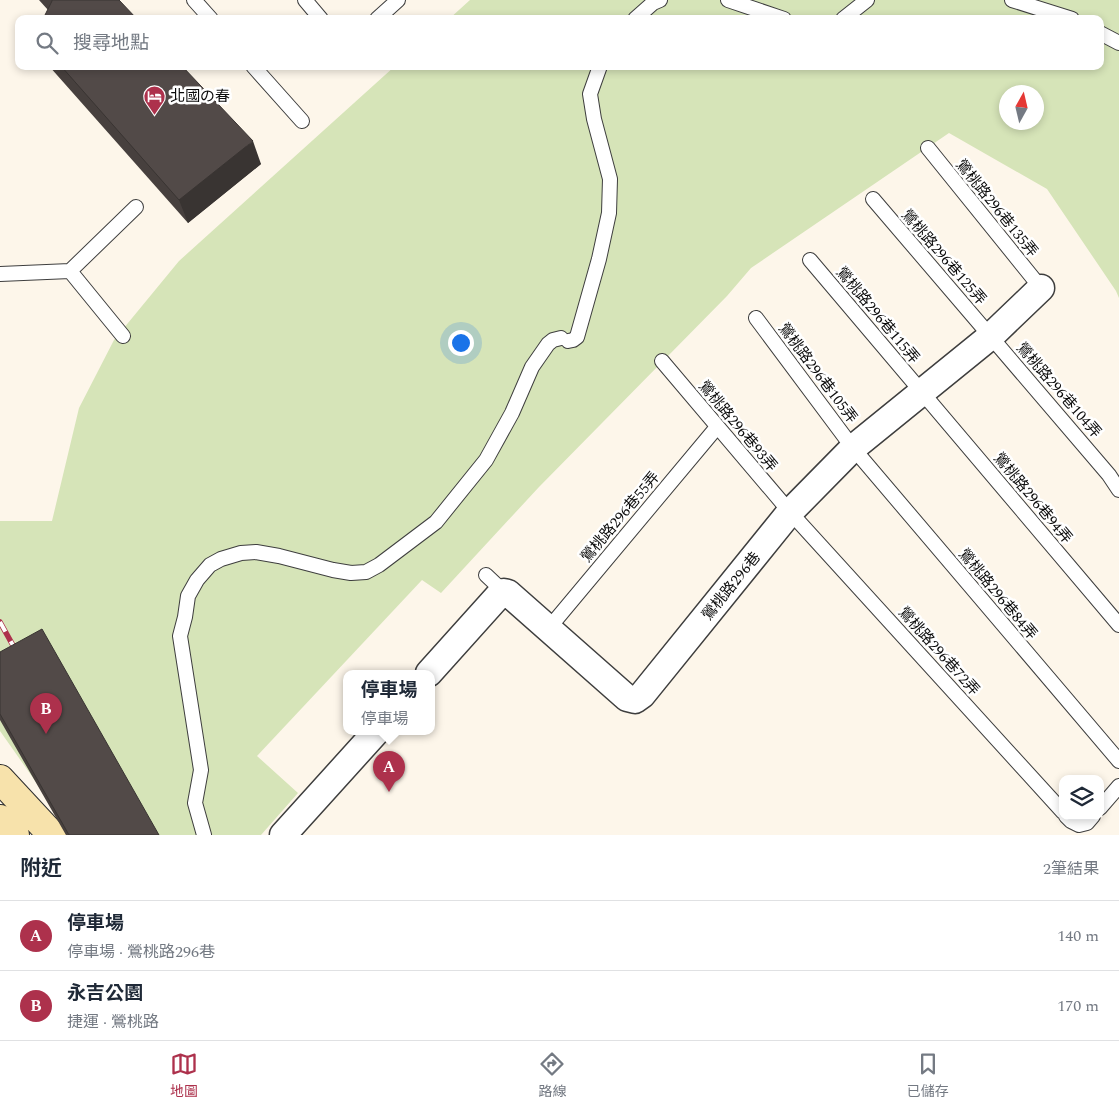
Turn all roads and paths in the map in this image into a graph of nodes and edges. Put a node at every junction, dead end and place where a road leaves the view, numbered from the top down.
1 (194, 0) edge
2 (305, 0) edge
3 (398, 0) edge
4 (660, 0) edge
5 (728, 0) edge
6 (867, 0) edge
7 (1012, 0) edge
8 (207, 15) edge
9 (318, 15) edge
10 (381, 15) edge
11 (640, 15) edge
12 (772, 15) edge
13 (848, 15) edge
14 (1059, 15) edge
15 (1104, 35) edge
16 (1119, 43) edge
17 (257, 70) edge
18 (599, 70) edge
19 (302, 121) dead end
20 (928, 148) dead end
21 (873, 199) dead end
22 (136, 207) dead end
23 (810, 260) dead end
24 (70, 271) junction
25 (0, 274) edge
26 (1041, 288) joint
27 (756, 318) dead end
28 (123, 336) dead end
29 (991, 336) junction
30 (662, 361) dead end
31 (922, 391) junction
32 (717, 427) junction
33 (853, 448) junction
34 (1114, 474) edge
35 (1119, 490) edge
36 (790, 512) junction
37 (1119, 625) edge
38 (549, 628) junction
39 (432, 670) edge
40 (373, 735) edge
41 (1119, 761) edge
42 (0, 779) edge
43 (1119, 786) edge
44 (1104, 803) edge
45 (1059, 808) edge
46 (0, 819) edge
47 (1072, 820) edge
48 (1090, 820) edge
49 (16, 835) edge
50 (52, 835) edge
51 (204, 835) edge
52 (283, 835) edge

1 - 8 lane
2 - 9 lane
3 - 10 lane
4 - 11 lane
5 - 12 lane
6 - 13 lane
7 - 14 lane
15 - 16 lane
17 - 19 lane
18 - 51 lane
20 - 26 lane, 鶯桃路296巷135弄
21 - 29 lane, 鶯桃路296巷125弄
22 - 24 lane
23 - 31 lane, 鶯桃路296巷115弄
24 - 25 lane
24 - 28 lane
26 - 29 street, 鶯桃路296巷
27 - 33 lane, 鶯桃路296巷105弄
29 - 31 street, 鶯桃路296巷
29 - 34 lane, 鶯桃路296巷104弄
30 - 32 lane, 鶯桃路296巷93弄
31 - 33 street, 鶯桃路296巷
31 - 37 lane, 鶯桃路296巷94弄
32 - 36 lane, 鶯桃路296巷93弄
32 - 38 lane, 鶯桃路296巷55弄
33 - 36 street, 鶯桃路296巷
33 - 41 lane, 鶯桃路296巷84弄
34 - 35 lane, 鶯桃路296巷104弄
36 - 38 street, 鶯桃路296巷
36 - 45 lane, 鶯桃路296巷72弄
38 - 39 street, 鶯桃路296巷
40 - 52 street
42 - 50 main road
43 - 44 lane
46 - 49 main road
47 - 48 lane

